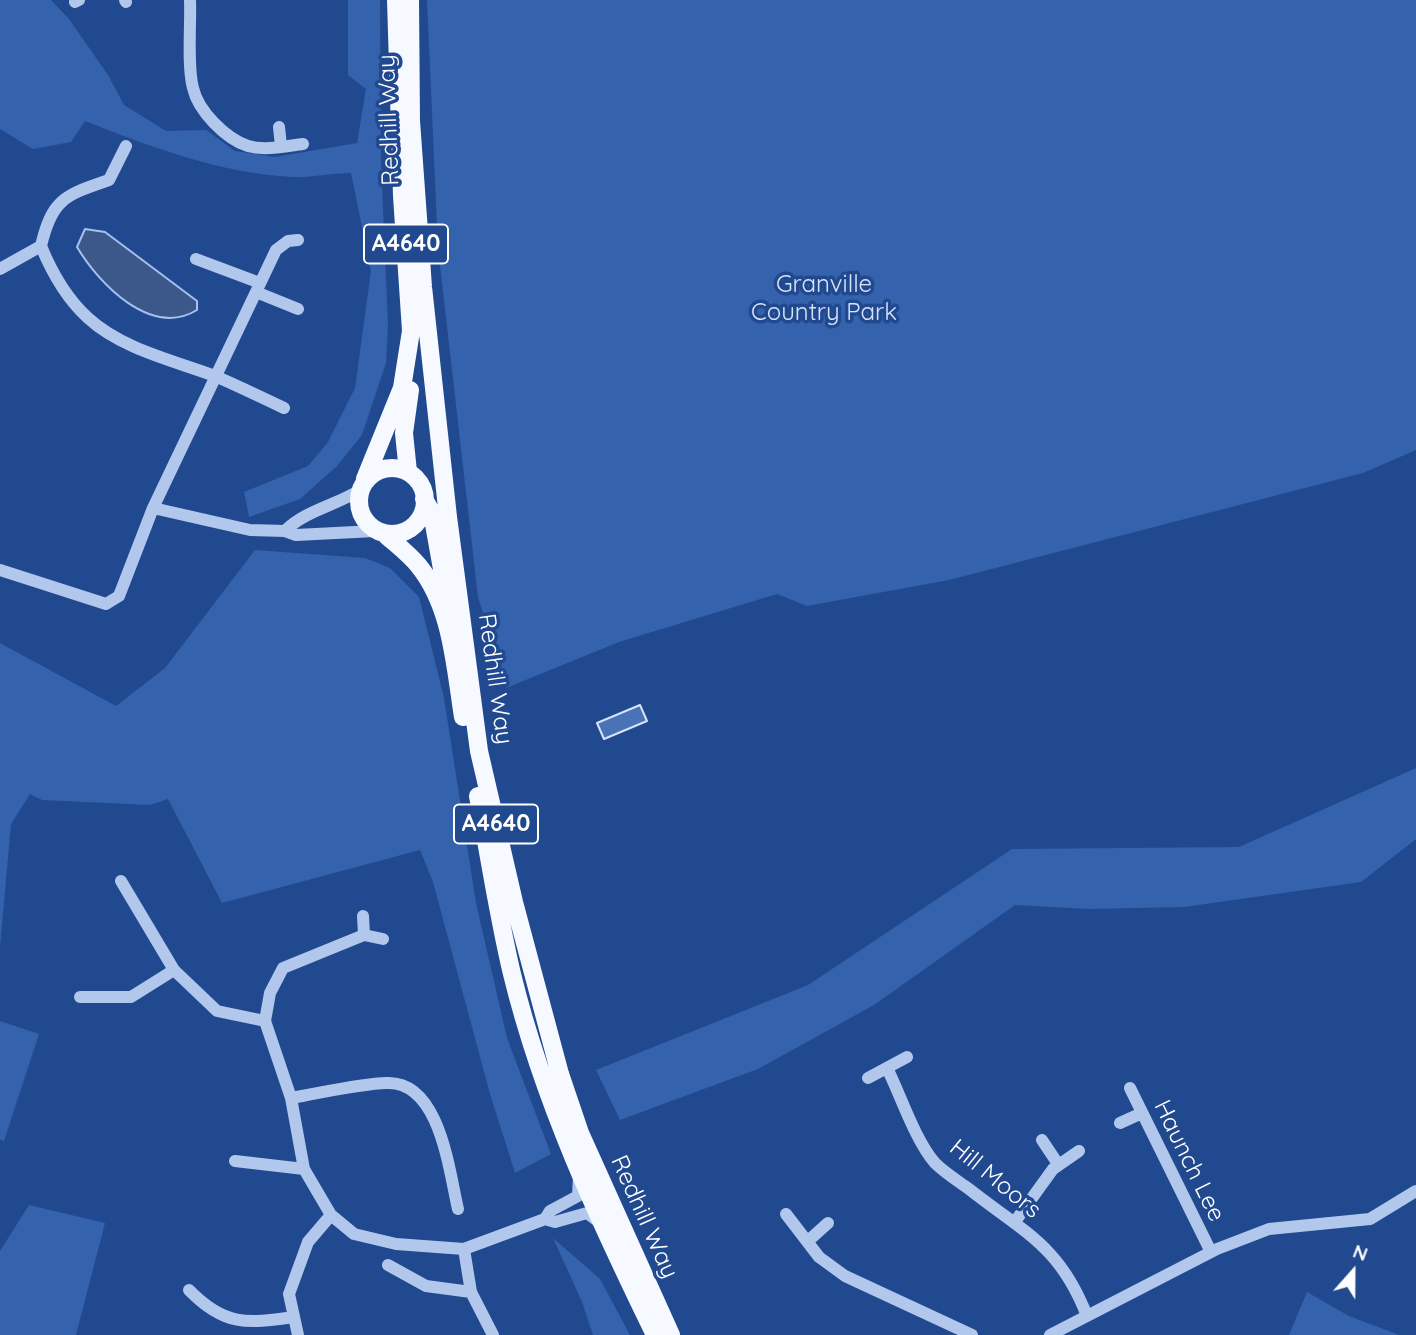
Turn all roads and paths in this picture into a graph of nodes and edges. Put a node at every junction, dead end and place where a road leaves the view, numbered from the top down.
1 (190, 0) edge
2 (396, 0) edge
3 (410, 0) edge
4 (279, 127) dead end
5 (303, 144) dead end
6 (126, 146) dead end
7 (281, 146) junction
8 (298, 240) dead end
9 (41, 246) junction
10 (195, 258) dead end
11 (0, 269) edge
12 (258, 287) junction
13 (422, 287) junction
14 (298, 309) dead end
15 (216, 377) junction
16 (284, 408) dead end
17 (408, 472) junction
18 (362, 485) junction
19 (424, 499) junction
20 (153, 508) junction
21 (285, 531) junction
22 (381, 533) junction
23 (0, 570) edge
24 (461, 609) junction
25 (121, 881) dead end
26 (363, 916) dead end
27 (364, 935) junction
28 (383, 939) dead end
29 (174, 970) junction
30 (80, 997) dead end
31 (265, 1021) junction
32 (907, 1057) dead end
33 (887, 1068) junction
34 (868, 1078) dead end
35 (1130, 1088) dead end
36 (291, 1098) junction
37 (1142, 1113) junction
38 (1120, 1123) dead end
39 (1042, 1140) dead end
40 (1079, 1151) dead end
41 (235, 1161) dead end
42 (1058, 1164) junction
43 (304, 1169) junction
44 (579, 1174) junction
45 (1416, 1191) edge
46 (458, 1209) dead end
47 (786, 1214) dead end
48 (331, 1215) junction
49 (545, 1219) junction
50 (828, 1223) dead end
51 (1014, 1223) junction
52 (601, 1225) junction
53 (808, 1241) junction
54 (464, 1250) junction
55 (1211, 1252) junction
56 (388, 1265) dead end
57 (189, 1290) dead end
58 (471, 1292) junction
59 (1087, 1316) junction
60 (293, 1317) junction
61 (298, 1335) edge
62 (493, 1335) edge
63 (655, 1335) edge
64 (671, 1335) edge
65 (972, 1335) edge
66 (1050, 1335) edge

1 - 7 street
2 - 18 main road, Redhill Way / A4640
3 - 13 main road, Redhill Way / A4640
4 - 7 street
5 - 7 street
6 - 9 street
8 - 12 street
9 - 11 street
9 - 15 street
10 - 12 street
12 - 14 street
12 - 15 street
13 - 17 main road, A4640
13 - 24 main road, Redhill Way / A4640
15 - 16 street
15 - 20 street
17 - 18 main road
17 - 19 main road, A4640
18 - 21 street
18 - 22 main road, A4640
19 - 22 main road
19 - 24 main road, A4640
20 - 21 street
20 - 23 street
21 - 22 street
22 - 44 main road, Redhill Way / A4640
24 - 64 main road, Redhill Way / A4640
25 - 29 street
26 - 27 street
27 - 28 street
27 - 31 street
29 - 30 street
29 - 31 street
31 - 36 street
32 - 33 street
33 - 34 street
33 - 51 street, Hill Moors
35 - 37 street, Haunch Lee
36 - 43 street
36 - 46 street
37 - 38 street
37 - 55 street, Haunch Lee
39 - 42 street
40 - 42 street
41 - 43 street
42 - 51 street
43 - 48 street
44 - 49 street
44 - 52 main road, Redhill Way / A4640
45 - 55 street
47 - 53 street
48 - 54 street
48 - 60 street
49 - 52 street
49 - 54 street
50 - 53 street
51 - 59 street, Hill Moors
52 - 63 main road, Redhill Way / A4640
53 - 65 street
54 - 58 street
55 - 59 street
56 - 58 street
57 - 60 street
58 - 62 street
59 - 66 street
60 - 61 street

